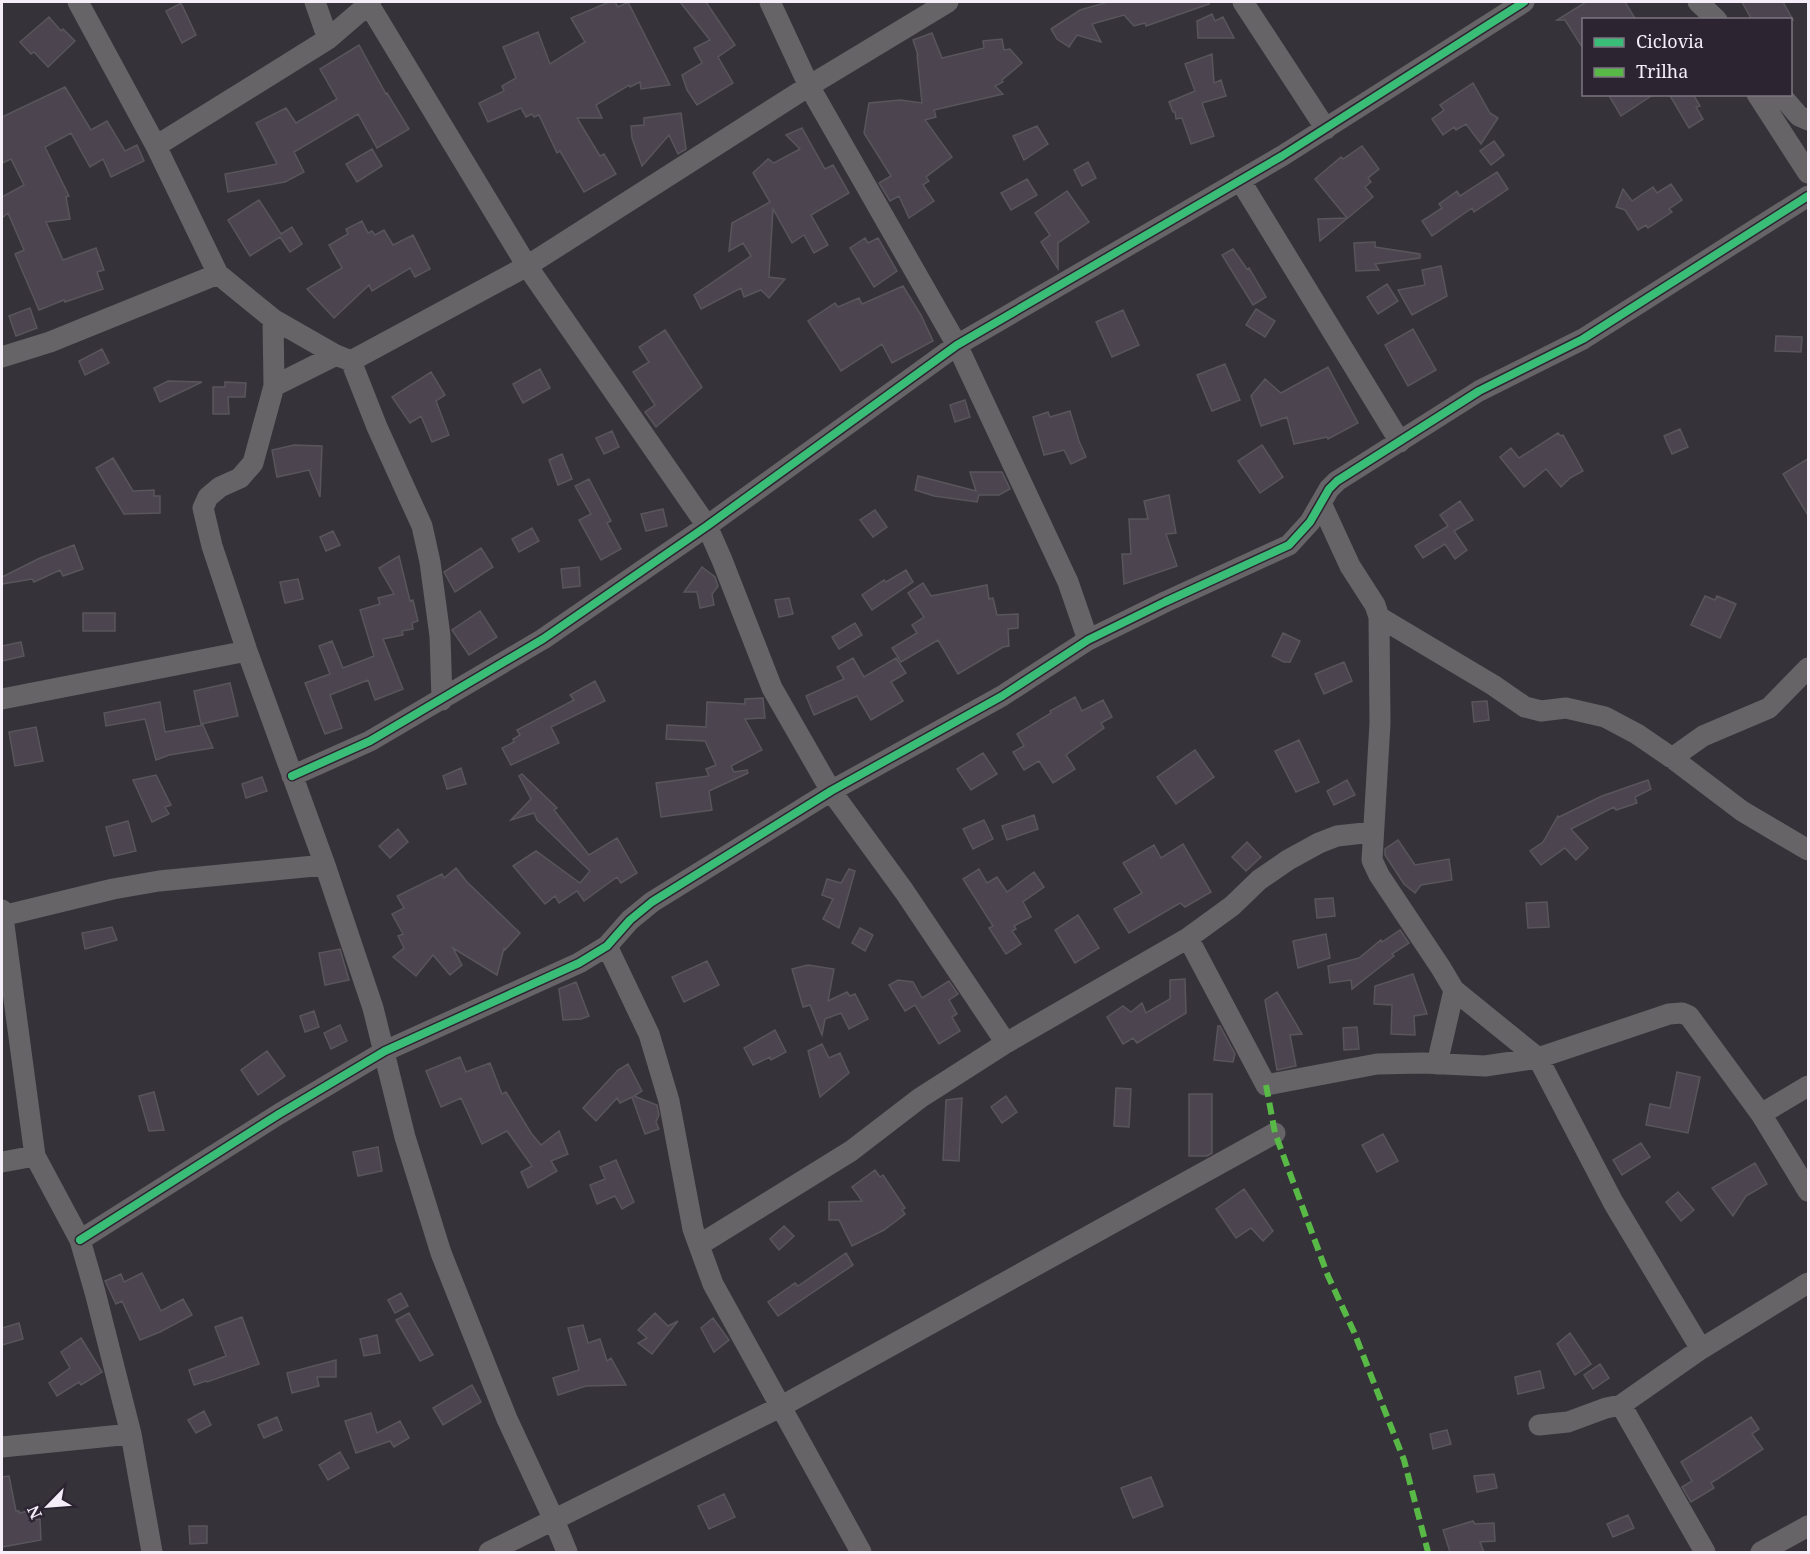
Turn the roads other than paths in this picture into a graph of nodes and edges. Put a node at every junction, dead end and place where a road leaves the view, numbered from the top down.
1 (78, 2) edge
2 (315, 2) edge
3 (369, 2) edge
4 (770, 2) edge
5 (948, 2) edge
6 (1243, 2) edge
7 (1524, 2) edge
8 (1697, 2) edge
9 (1707, 18) edge
10 (1715, 18) edge
11 (328, 39) junction
12 (809, 86) junction
13 (1758, 96) edge
14 (1782, 96) edge
15 (1809, 120) edge
16 (1326, 129) junction
17 (156, 146) junction
18 (1809, 173) edge
19 (1240, 180) junction
20 (1809, 196) edge
21 (527, 266) junction
22 (218, 274) junction
23 (273, 319) junction
24 (957, 345) junction
25 (2, 357) edge
26 (343, 358) junction
27 (274, 386) junction
28 (1400, 442) junction
29 (1321, 503) junction
30 (707, 526) junction
31 (1379, 617) junction
32 (1088, 640) junction
33 (247, 651) junction
34 (1809, 668) edge
35 (2, 699) edge
36 (442, 700) junction
37 (1672, 758) junction
38 (292, 776) junction
39 (831, 791) junction
40 (1373, 832) junction
41 (1809, 850) edge
42 (325, 864) junction
43 (2, 914) edge
44 (1188, 939) junction
45 (607, 946) junction
46 (1454, 990) junction
47 (1006, 1043) junction
48 (385, 1051) junction
49 (1538, 1058) junction
50 (1437, 1064) junction
51 (1809, 1086) edge
52 (1761, 1114) junction
53 (1275, 1133) dead end
54 (36, 1156) junction
55 (2, 1162) edge
56 (1809, 1191) edge
57 (80, 1240) junction
58 (699, 1245) junction
59 (1809, 1283) edge
60 (1701, 1349) junction
61 (1621, 1405) junction
62 (780, 1407) junction
63 (1539, 1425) dead end
64 (131, 1434) junction
65 (2, 1447) edge
66 (554, 1520) junction
67 (1809, 1526) edge
68 (153, 1552) edge
69 (489, 1552) edge
70 (567, 1552) edge
71 (861, 1552) edge
72 (1705, 1552) edge
73 (1761, 1552) edge

1 - 17 street
2 - 11 street
3 - 11 street
3 - 21 street
4 - 12 street
5 - 12 street
6 - 16 street
7 - 16 street
8 - 9 street
8 - 10 street
11 - 17 street
12 - 21 street
12 - 24 street
13 - 18 street
14 - 15 street
16 - 19 street
17 - 22 street
19 - 24 street
19 - 28 street
20 - 28 street
21 - 26 street
21 - 30 street
22 - 23 street
22 - 25 street
23 - 26 street
23 - 27 street
24 - 30 street
24 - 32 street
26 - 27 street
26 - 36 street
27 - 33 street
28 - 29 street
29 - 31 street
29 - 32 street
30 - 36 street
30 - 39 street
31 - 37 street
31 - 40 street
32 - 39 street
33 - 35 street
33 - 38 street
34 - 37 street
36 - 38 street
37 - 41 street
38 - 42 street
39 - 45 street
39 - 47 street
40 - 44 street
40 - 46 street
42 - 43 street
42 - 48 street
43 - 54 street
44 - 47 street
44 - 50 street
45 - 48 street
45 - 58 street
46 - 49 street
46 - 50 street
47 - 58 street
48 - 57 street
48 - 66 street
49 - 50 street
49 - 52 street
49 - 60 street
51 - 52 street
52 - 56 street
53 - 62 street
54 - 55 street
54 - 57 street
57 - 64 street
58 - 62 street
59 - 60 street
60 - 61 street
61 - 63 street
61 - 72 street
62 - 66 street
62 - 71 street
64 - 65 street
64 - 68 street
66 - 69 street
66 - 70 street
67 - 73 street

